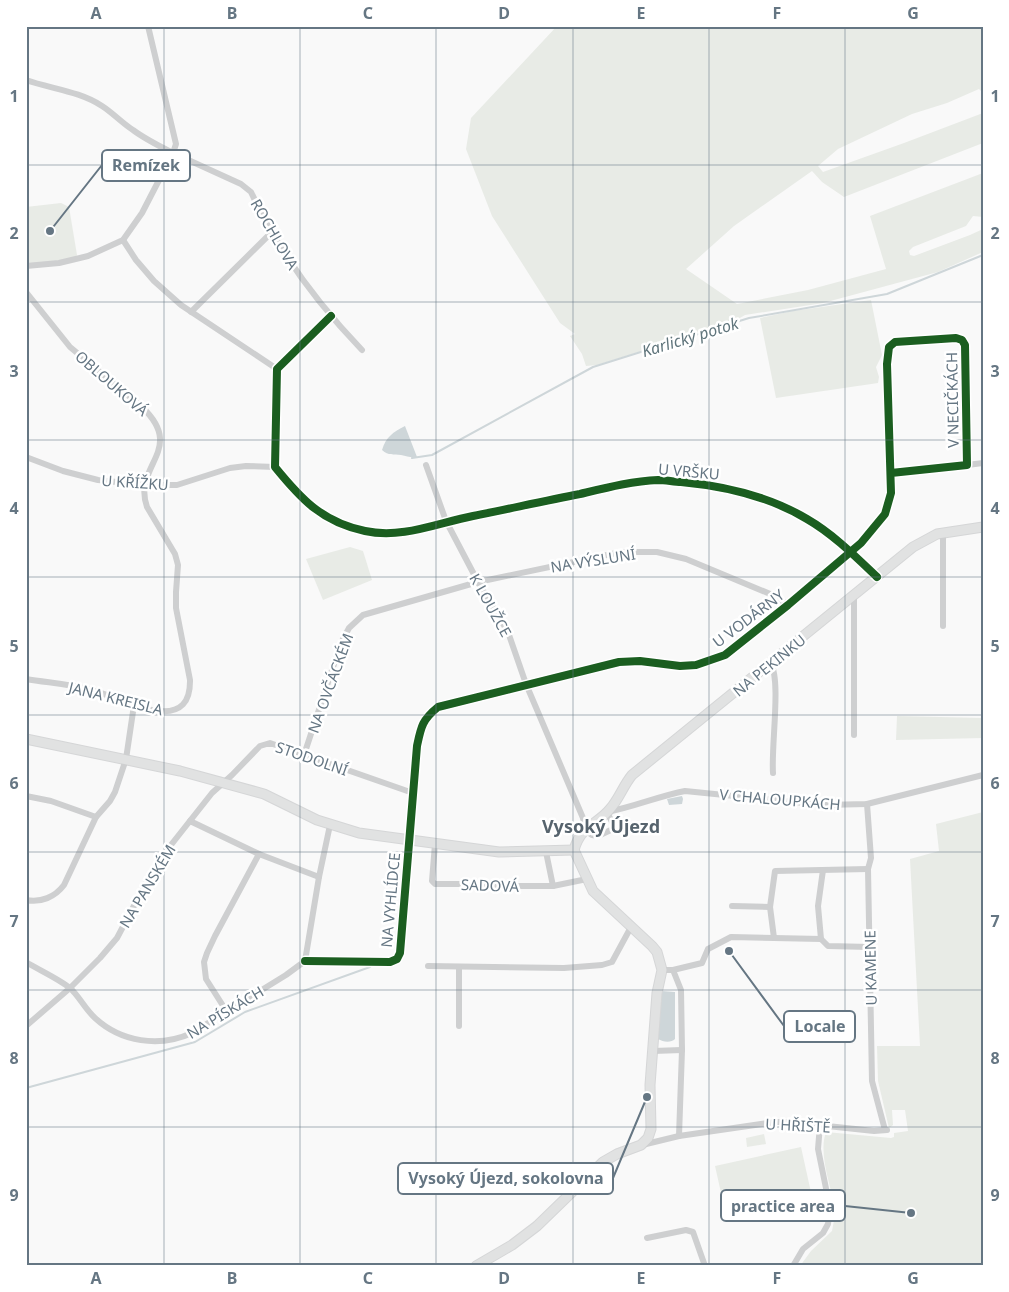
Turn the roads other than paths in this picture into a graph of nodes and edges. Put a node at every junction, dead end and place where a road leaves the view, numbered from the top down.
1 (148, 26) edge
2 (26, 80) edge
3 (173, 153) junction
4 (271, 233) junction
5 (123, 240) junction
6 (26, 266) edge
7 (26, 292) edge
8 (192, 312) junction
9 (331, 316) junction
10 (362, 350) dead end
11 (277, 369) junction
12 (26, 457) edge
13 (983, 464) edge
14 (426, 465) dead end
15 (967, 465) junction
16 (275, 467) junction
17 (891, 473) junction
18 (145, 485) junction
19 (446, 521) junction
20 (983, 527) edge
21 (943, 533) junction
22 (851, 551) junction
23 (877, 577) junction
24 (478, 582) junction
25 (854, 595) junction
26 (788, 605) junction
27 (943, 626) dead end
28 (771, 664) junction
29 (26, 678) edge
30 (526, 684) junction
31 (134, 705) junction
32 (854, 734) dead end
33 (26, 739) edge
34 (304, 755) junction
35 (126, 759) junction
36 (772, 773) dead end
37 (983, 775) edge
38 (224, 784) junction
39 (413, 793) junction
40 (26, 796) edge
41 (867, 804) junction
42 (607, 812) junction
43 (96, 817) junction
44 (190, 821) junction
45 (330, 825) junction
46 (585, 830) junction
47 (409, 840) junction
48 (435, 844) junction
49 (574, 850) junction
50 (546, 852) junction
51 (259, 854) junction
52 (824, 870) junction
53 (868, 870) junction
54 (319, 877) junction
55 (587, 879) junction
56 (553, 886) junction
57 (26, 900) edge
58 (732, 906) dead end
59 (770, 907) junction
60 (631, 927) junction
61 (774, 938) junction
62 (821, 939) junction
63 (870, 947) junction
64 (305, 961) junction
65 (26, 962) edge
66 (428, 966) dead end
67 (459, 967) junction
68 (662, 970) junction
69 (673, 970) junction
70 (70, 988) junction
71 (227, 1012) junction
72 (27, 1024) edge
73 (459, 1026) dead end
74 (682, 1050) junction
75 (653, 1051) junction
76 (820, 1125) junction
77 (886, 1130) joint
78 (679, 1136) junction
79 (641, 1145) junction
80 (647, 1238) dead end
81 (476, 1266) edge
82 (705, 1266) edge
83 (793, 1266) edge

1 - 3 street
2 - 3 street, ROCHLOVA
3 - 4 street, ROCHLOVA
3 - 5 street
4 - 8 street
4 - 9 street, ROCHLOVA
5 - 6 street
5 - 8 street
7 - 18 street, OBLOUKOVÁ
8 - 11 street
9 - 10 street, ROCHLOVA
9 - 11 street
11 - 16 street
12 - 18 street, U KŘÍŽKU
13 - 15 street, V NECIČKÁCH
14 - 19 street, K LOUŽCE
15 - 17 street, V NECIČKÁCH
15 - 17 street, V NECIČKÁCH
16 - 18 street, U KŘÍŽKU
16 - 19 street, U VRŠKU
17 - 22 street, U VODÁRNY
18 - 31 street, JANA KREISLA
19 - 22 street, U VRŠKU
19 - 24 street, K LOUŽCE
20 - 21 street, NA PEKINKU
21 - 23 street, NA PEKINKU
21 - 27 street
22 - 23 street, U VRŠKU
22 - 26 street, U VODÁRNY
23 - 25 street, NA PEKINKU
24 - 26 street, NA VÝSLUNÍ
24 - 30 street, K LOUŽCE
24 - 34 street, NA OVČÁCKÉM
25 - 28 street, NA PEKINKU
25 - 32 street
26 - 30 street, U VODÁRNY
28 - 36 street
28 - 42 street, NA PEKINKU
29 - 31 street, JANA KREISLA
30 - 39 street, U VODÁRNY
30 - 46 street, K LOUŽCE
31 - 35 street
33 - 35 street
34 - 38 street, STODOLNÍ
34 - 39 street, STODOLNÍ
35 - 38 street
35 - 43 street
37 - 41 street, V CHALOUPKÁCH
38 - 44 street, NA PANSKÉM
38 - 45 street
39 - 47 street, U VODÁRNY
40 - 43 street
41 - 42 street, V CHALOUPKÁCH
41 - 53 street, U KAMENE
42 - 46 street, NA PEKINKU
42 - 46 street
43 - 57 street
44 - 51 street
44 - 70 street, NA PANSKÉM
45 - 47 street
45 - 54 street
46 - 49 street
47 - 48 street
47 - 64 street, NA VYHLÍDCE
48 - 50 street
48 - 56 street, SADOVÁ
49 - 50 street
49 - 55 street
50 - 56 street
51 - 54 street
51 - 71 street
52 - 53 street
52 - 59 street
52 - 62 street
53 - 63 street, U KAMENE
54 - 64 street
55 - 56 street, SADOVÁ
55 - 60 street
58 - 59 street
59 - 61 street
60 - 67 street
60 - 68 street
61 - 62 street
61 - 69 street
62 - 63 street
63 - 77 street, U KAMENE
64 - 71 street, NA PÍSKÁCH
65 - 70 street, NA PÍSKÁCH
66 - 67 street
67 - 73 street
68 - 69 street
68 - 75 street
69 - 74 street
70 - 71 street, NA PÍSKÁCH
70 - 72 street, NA PANSKÉM
74 - 75 street
74 - 78 street
75 - 79 street
76 - 77 street, U HŘIŠTĚ
76 - 78 street, U HŘIŠTĚ
76 - 83 street
78 - 79 street, U HŘIŠTĚ
79 - 81 street
80 - 82 street

